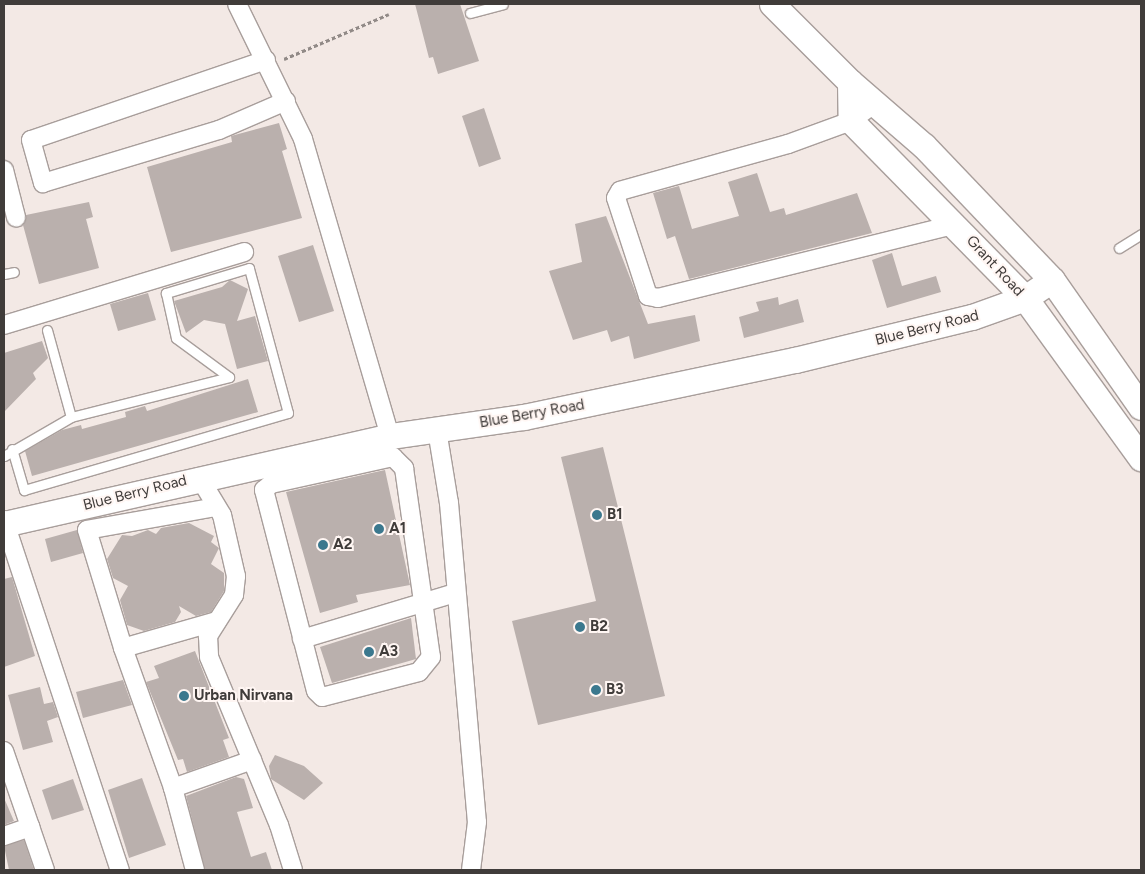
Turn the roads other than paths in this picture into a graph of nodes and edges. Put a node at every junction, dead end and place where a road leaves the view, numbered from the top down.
1 (237, 4) edge
2 (503, 4) edge
3 (772, 4) edge
4 (470, 14) dead end
5 (268, 62) junction
6 (850, 82) junction
7 (286, 101) junction
8 (874, 104) junction
9 (852, 121) junction
10 (4, 170) edge
11 (16, 217) dead end
12 (956, 224) junction
13 (1141, 234) edge
14 (1119, 248) dead end
15 (244, 252) dead end
16 (14, 272) dead end
17 (4, 274) edge
18 (1052, 280) junction
19 (1025, 298) junction
20 (4, 325) edge
21 (48, 330) dead end
22 (1138, 395) edge
23 (71, 417) junction
24 (437, 430) junction
25 (390, 436) junction
26 (12, 449) junction
27 (4, 456) edge
28 (1141, 458) edge
29 (206, 476) junction
30 (216, 507) junction
31 (4, 523) edge
32 (455, 593) junction
33 (425, 601) junction
34 (217, 621) junction
35 (302, 639) junction
36 (123, 648) junction
37 (4, 751) edge
38 (252, 760) junction
39 (173, 788) junction
40 (30, 827) junction
41 (4, 836) edge
42 (44, 870) edge
43 (120, 870) edge
44 (195, 870) edge
45 (293, 870) edge
46 (471, 870) edge

1 - 5 street
2 - 4 lane
3 - 6 street, Grant Road
5 - 7 street
5 - 7 street
6 - 8 street, Grant Road
6 - 9 street
7 - 25 street
8 - 9 street
8 - 18 street, Grant Road
9 - 12 street, Grant Road
9 - 12 street
10 - 11 street
12 - 19 street, Grant Road
13 - 14 lane
15 - 20 street
16 - 17 lane
18 - 19 street, Blue Berry Road
18 - 22 street, Grant Road
19 - 24 street, Blue Berry Road
19 - 28 street, Grant Road
21 - 23 lane
23 - 26 lane
23 - 26 lane
24 - 25 street, Blue Berry Road
24 - 32 street
25 - 29 street, Blue Berry Road
26 - 27 lane
29 - 30 street
29 - 31 street, Blue Berry Road
30 - 34 street
30 - 36 street
31 - 43 street
32 - 33 street
32 - 46 street
33 - 35 street
33 - 35 street
33 - 35 street
34 - 36 street
34 - 38 street
36 - 39 street
37 - 40 street
38 - 39 street
38 - 45 street
39 - 44 street
40 - 41 street
40 - 42 street

